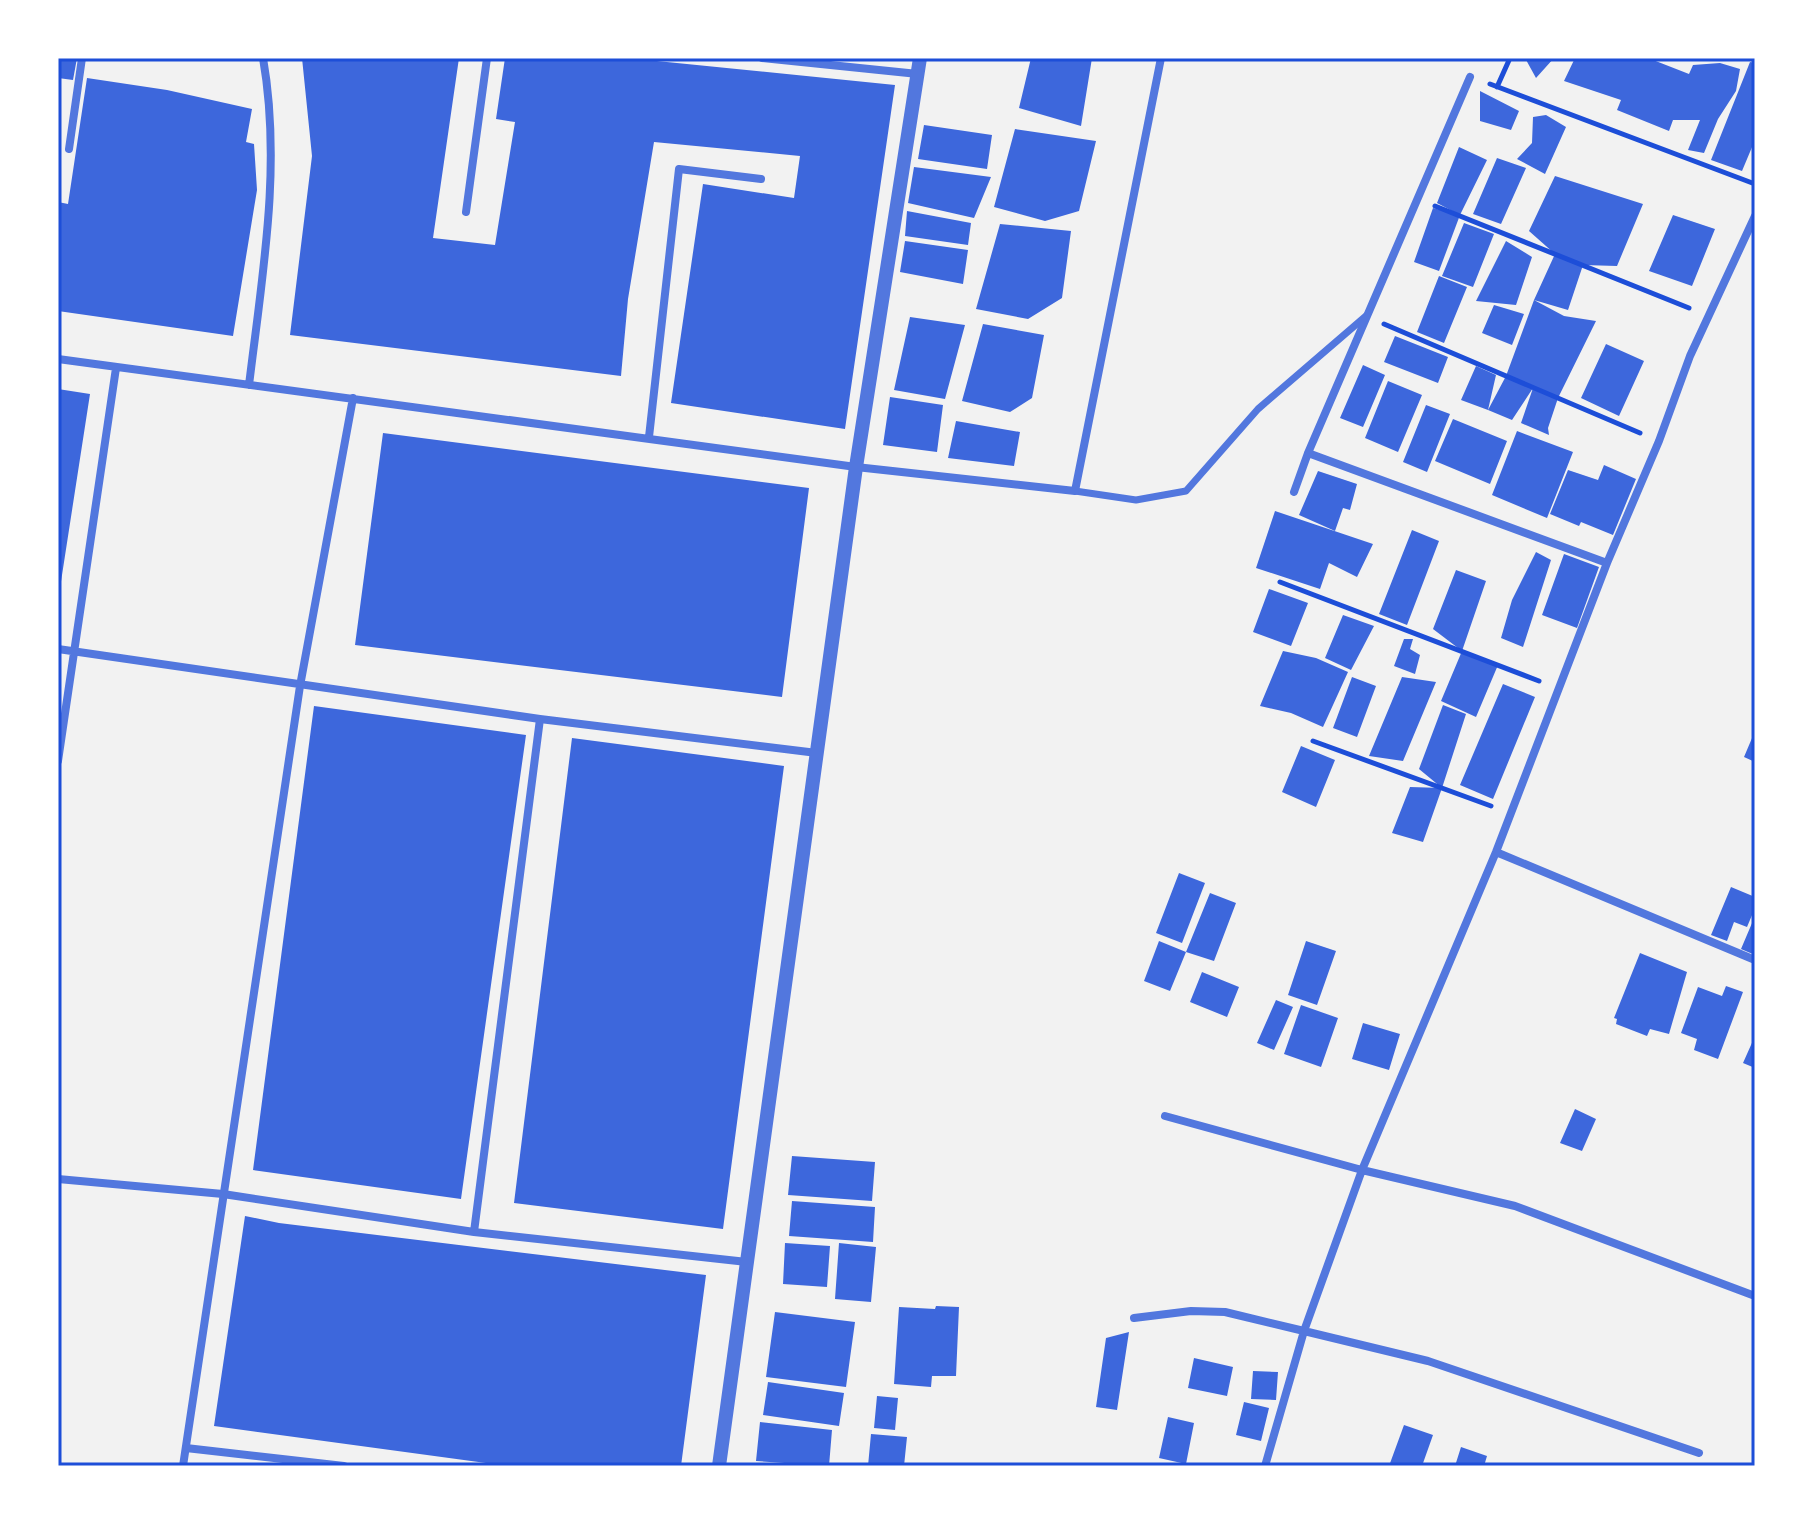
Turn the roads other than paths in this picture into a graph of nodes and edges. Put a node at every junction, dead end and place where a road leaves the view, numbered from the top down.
1 (82, 58) edge
2 (263, 58) edge
3 (487, 58) edge
4 (762, 58) edge
5 (920, 58) edge
6 (1161, 58) edge
7 (918, 74) junction
8 (1470, 77) dead end
9 (69, 149) dead end
10 (761, 179) dead end
11 (466, 212) dead end
12 (1755, 216) edge
13 (1366, 316) junction
14 (58, 359) edge
15 (116, 368) junction
16 (249, 385) junction
17 (353, 398) junction
18 (649, 437) junction
19 (1308, 453) junction
20 (856, 467) junction
21 (1075, 491) junction
22 (1294, 492) dead end
23 (1607, 563) junction
24 (58, 649) edge
25 (74, 652) junction
26 (300, 686) junction
27 (540, 719) junction
28 (817, 753) junction
29 (58, 761) edge
30 (1496, 852) junction
31 (1755, 960) edge
32 (1165, 1116) dead end
33 (1362, 1170) junction
34 (58, 1179) edge
35 (223, 1194) junction
36 (474, 1232) junction
37 (747, 1262) junction
38 (1755, 1296) edge
39 (1134, 1318) dead end
40 (1304, 1331) junction
41 (186, 1448) junction
42 (1699, 1453) dead end
43 (183, 1466) edge
44 (344, 1466) edge
45 (719, 1466) edge
46 (1265, 1466) edge

1 - 9 street
2 - 16 street
3 - 11 street
4 - 7 street
5 - 7 street
6 - 21 street
7 - 20 street
8 - 13 street
10 - 18 street
12 - 23 street
13 - 19 street
13 - 21 street
14 - 15 street
15 - 16 street
15 - 25 street
16 - 17 street
17 - 18 street
17 - 26 street
18 - 20 street
19 - 22 street
19 - 23 street
20 - 21 street
20 - 28 street
23 - 30 street
24 - 25 street
25 - 26 street
25 - 29 street
26 - 27 street
26 - 35 street
27 - 28 street
27 - 36 street
28 - 37 street
30 - 31 street
30 - 33 street
32 - 33 street
33 - 38 street
33 - 40 street
34 - 35 street
35 - 36 street
35 - 41 street
36 - 37 street
37 - 45 street
39 - 40 street
40 - 42 street
40 - 46 street
41 - 43 street
41 - 44 street

